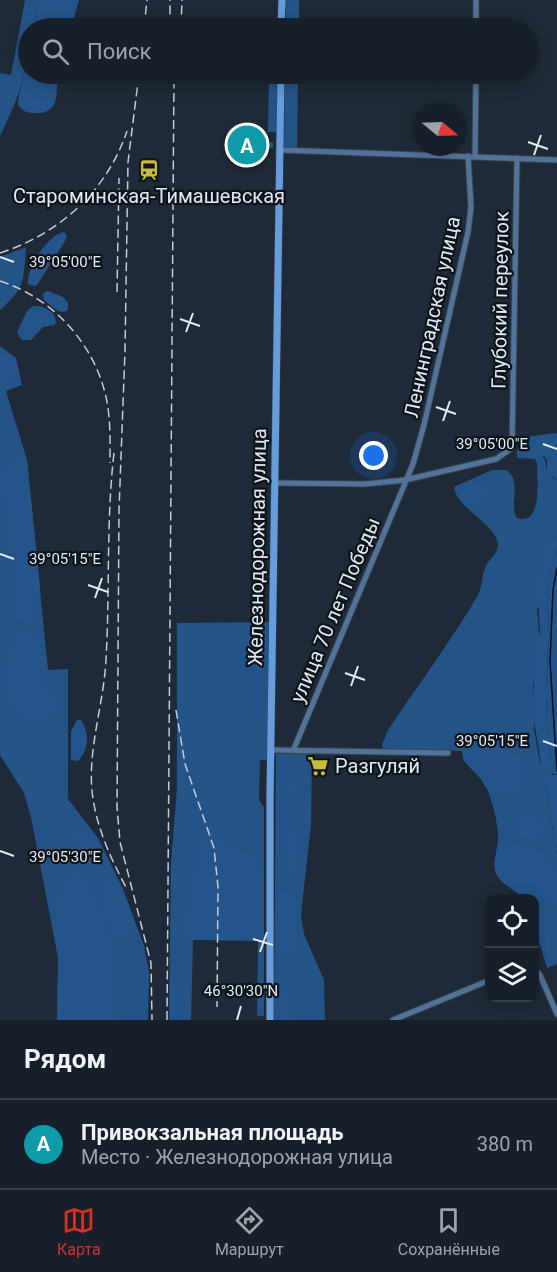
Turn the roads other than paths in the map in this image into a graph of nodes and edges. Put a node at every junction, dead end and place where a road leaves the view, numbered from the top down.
1 (282, 0) edge
2 (476, 0) edge
3 (281, 18) edge
4 (476, 18) edge
5 (281, 84) edge
6 (475, 84) edge
7 (280, 150) junction
8 (471, 157) junction
9 (517, 158) junction
10 (557, 160) edge
11 (405, 480) junction
12 (275, 483) junction
13 (271, 750) junction
14 (293, 751) junction
15 (448, 753) dead end
16 (539, 974) edge
17 (485, 982) edge
18 (557, 1014) edge
19 (270, 1020) edge
20 (393, 1020) edge

1 - 3 main road
2 - 4 street
5 - 7 main road, Железнодорожная улица
6 - 8 street, Ленинградская улица
7 - 8 street
7 - 12 main road, Железнодорожная улица
8 - 9 street
8 - 11 street, Ленинградская улица
9 - 10 street
9 - 11 street, Глубокий переулок
11 - 12 street
11 - 14 street, улица 70 лет Победы
12 - 13 main road, Железнодорожная улица
13 - 14 street
13 - 19 main road, Железнодорожная улица
14 - 15 street
16 - 18 street
17 - 20 street

